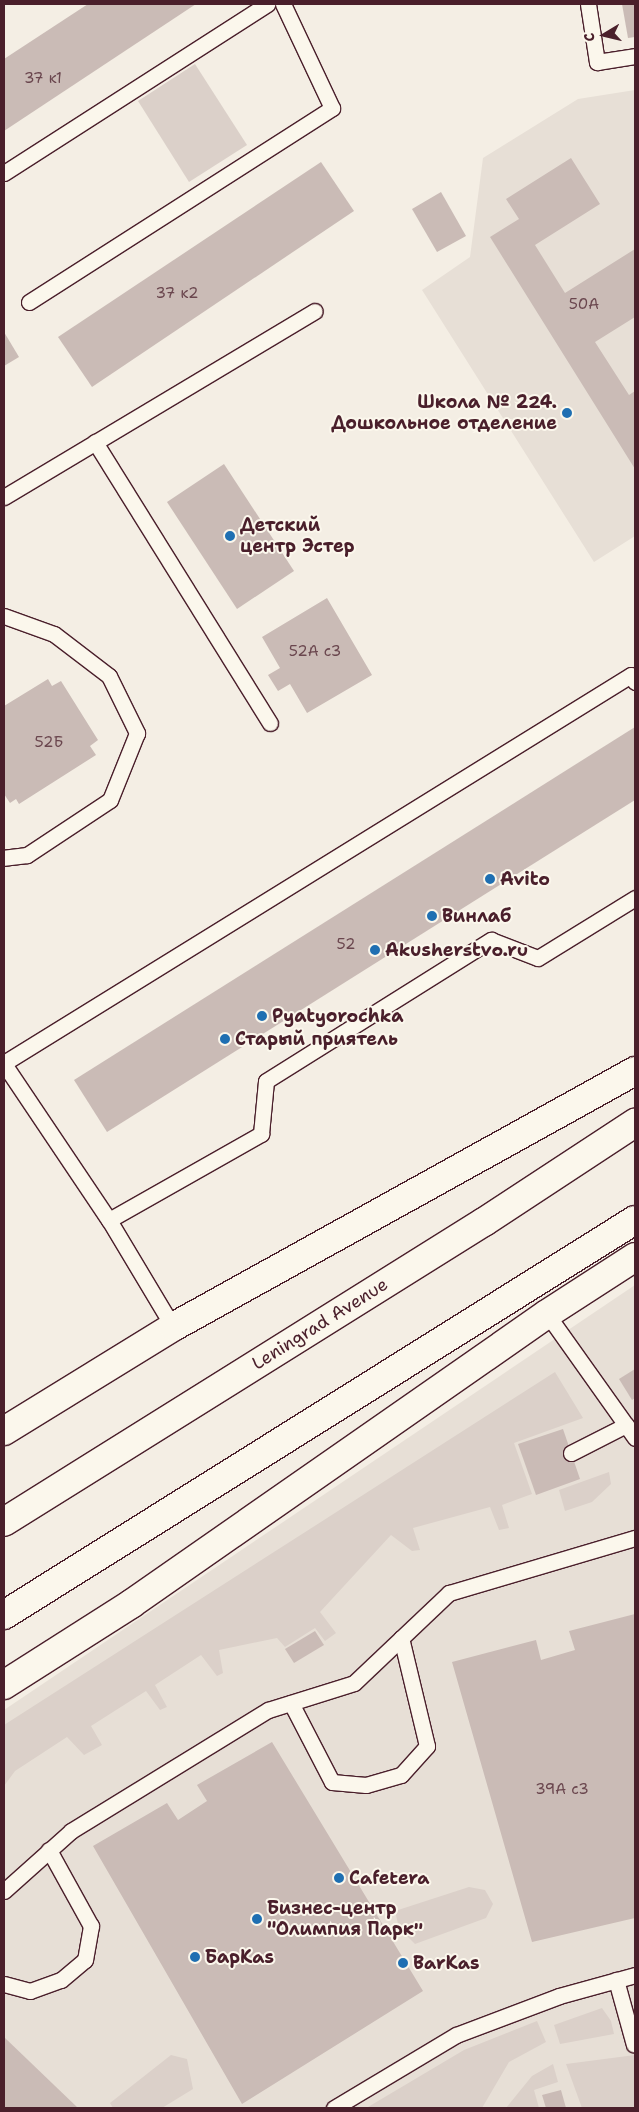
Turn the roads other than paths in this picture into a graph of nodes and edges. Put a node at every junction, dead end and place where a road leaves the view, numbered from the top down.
1 (267, 4) edge
2 (283, 4) edge
3 (588, 4) edge
4 (635, 56) edge
5 (4, 173) edge
6 (29, 302) dead end
7 (315, 311) dead end
8 (95, 442) junction
9 (4, 497) edge
10 (4, 616) edge
11 (635, 682) edge
12 (270, 723) dead end
13 (4, 858) edge
14 (635, 898) edge
15 (5, 1067) edge
16 (635, 1071) edge
17 (635, 1123) edge
18 (109, 1220) junction
19 (635, 1220) edge
20 (635, 1257) edge
21 (547, 1314) junction
22 (173, 1327) junction
23 (626, 1424) junction
24 (4, 1431) edge
25 (635, 1438) edge
26 (571, 1453) dead end
27 (4, 1522) edge
28 (635, 1538) edge
29 (4, 1615) edge
30 (401, 1638) junction
31 (4, 1685) edge
32 (291, 1703) junction
33 (50, 1850) junction
34 (4, 1891) edge
35 (635, 1975) edge
36 (616, 1980) junction
37 (4, 1984) edge
38 (634, 2045) edge
39 (334, 2108) edge

1 - 5 lane
2 - 6 lane
3 - 4 lane
7 - 8 lane
8 - 9 lane
8 - 12 lane
10 - 13 lane
11 - 15 lane
14 - 18 lane
15 - 18 lane
16 - 22 main road
17 - 27 main road, Leningrad Avenue
18 - 22 lane
19 - 29 main road
20 - 21 main road
21 - 23 lane
21 - 31 main road
22 - 24 main road
23 - 25 lane
23 - 26 lane
28 - 30 lane
30 - 32 lane
30 - 32 lane
32 - 33 lane
33 - 34 lane
33 - 37 lane
35 - 36 lane
36 - 38 lane
36 - 39 lane

